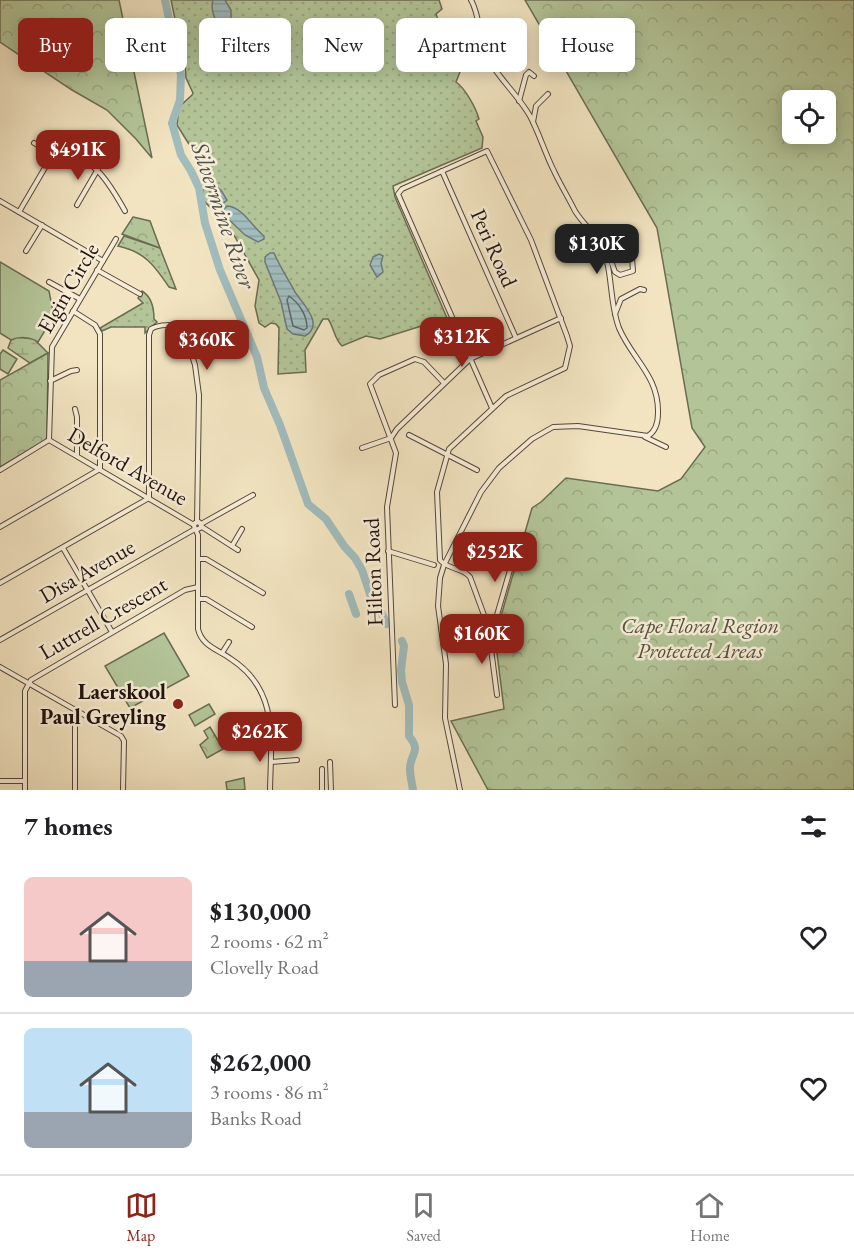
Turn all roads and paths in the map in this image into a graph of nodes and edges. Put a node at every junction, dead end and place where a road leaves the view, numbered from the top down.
1 (471, 0) edge
2 (534, 76) dead end
3 (548, 94) dead end
4 (518, 102) junction
5 (533, 123) junction
6 (34, 143) dead end
7 (53, 154) junction
8 (98, 169) junction
9 (442, 171) junction
10 (0, 201) edge
11 (77, 205) dead end
12 (125, 211) dead end
13 (19, 212) junction
14 (42, 225) junction
15 (628, 236) dead end
16 (116, 239) dead end
17 (598, 240) junction
18 (26, 251) dead end
19 (632, 258) dead end
20 (606, 260) junction
21 (103, 261) junction
22 (97, 270) junction
23 (49, 282) dead end
24 (644, 290) dead end
25 (140, 294) dead end
26 (80, 299) junction
27 (73, 312) junction
28 (615, 315) junction
29 (561, 318) junction
30 (516, 338) junction
31 (470, 359) junction
32 (77, 370) dead end
33 (50, 381) junction
34 (444, 383) junction
35 (492, 408) junction
36 (75, 409) dead end
37 (410, 435) dead end
38 (645, 437) junction
39 (391, 438) junction
40 (49, 440) junction
41 (666, 447) dead end
42 (362, 448) dead end
43 (447, 454) junction
44 (78, 456) junction
45 (100, 469) junction
46 (0, 470) edge
47 (477, 470) dead end
48 (253, 495) dead end
49 (149, 498) junction
50 (0, 527) edge
51 (198, 527) junction
52 (242, 529) dead end
53 (519, 539) dead end
54 (232, 546) junction
55 (63, 548) junction
56 (238, 550) dead end
57 (388, 551) junction
58 (198, 559) junction
59 (434, 565) dead end
60 (444, 565) junction
61 (0, 583) edge
62 (198, 587) junction
63 (87, 589) junction
64 (263, 593) dead end
65 (198, 598) junction
66 (252, 627) dead end
67 (112, 632) junction
68 (489, 632) junction
69 (0, 640) edge
70 (229, 642) dead end
71 (222, 653) junction
72 (0, 666) edge
73 (29, 683) junction
74 (496, 695) dead end
75 (395, 705) dead end
76 (75, 710) junction
77 (297, 760) dead end
78 (270, 762) junction
79 (330, 762) dead end
80 (322, 769) dead end
81 (322, 777) junction
82 (330, 777) junction
83 (0, 781) edge
84 (25, 781) junction
85 (25, 790) edge
86 (75, 790) edge
87 (123, 790) edge
88 (270, 790) edge
89 (322, 790) edge
90 (331, 790) edge
91 (460, 790) edge

1 - 4 street
2 - 4 street
3 - 5 street
4 - 5 street
5 - 17 street
6 - 7 street
7 - 8 street
7 - 13 street
8 - 11 street
8 - 12 street
9 - 29 street
9 - 30 street, Peri Road
9 - 31 street
10 - 13 street
13 - 14 street
14 - 18 street
14 - 21 street
15 - 17 street
16 - 21 street, Elgin Circle
17 - 20 street
19 - 20 street
20 - 28 street
21 - 22 street, Elgin Circle
22 - 25 street
22 - 26 street, Elgin Circle
23 - 26 street
24 - 28 street
26 - 27 street, Elgin Circle
27 - 33 street, Elgin Circle
27 - 45 street
28 - 38 street
29 - 30 street
29 - 35 street
30 - 31 street
31 - 34 street
31 - 35 street
32 - 33 street
33 - 40 street, Elgin Circle
34 - 39 street
34 - 39 street, Hilton Road
35 - 43 street
36 - 44 street
37 - 43 street
38 - 41 street
38 - 60 street
39 - 42 street
39 - 57 street, Hilton Road
40 - 44 street, Delford Avenue
40 - 46 street
43 - 47 street
43 - 60 street
44 - 45 street, Delford Avenue
45 - 49 street, Delford Avenue
45 - 50 street
48 - 51 street, Disa Avenue
49 - 51 street, Delford Avenue
49 - 51 street
49 - 55 street
51 - 54 street, Delford Avenue
51 - 58 street
51 - 63 street, Disa Avenue
52 - 54 street
53 - 68 street
54 - 56 street, Delford Avenue
55 - 61 street
55 - 63 street
57 - 59 street
57 - 75 street, Hilton Road
58 - 62 street
58 - 64 street
60 - 68 street
60 - 91 street
62 - 65 street
62 - 67 street, Luttrell Crescent
63 - 67 street
63 - 69 street, Disa Avenue
65 - 66 street
65 - 71 street
67 - 73 street, Luttrell Crescent
68 - 74 street
70 - 71 street
71 - 78 street
72 - 73 street
73 - 76 street
73 - 84 street
76 - 86 street
76 - 87 street
77 - 78 street
78 - 88 street
79 - 82 street
80 - 81 street
81 - 82 street
81 - 89 street
82 - 90 street
83 - 84 street
84 - 85 street

